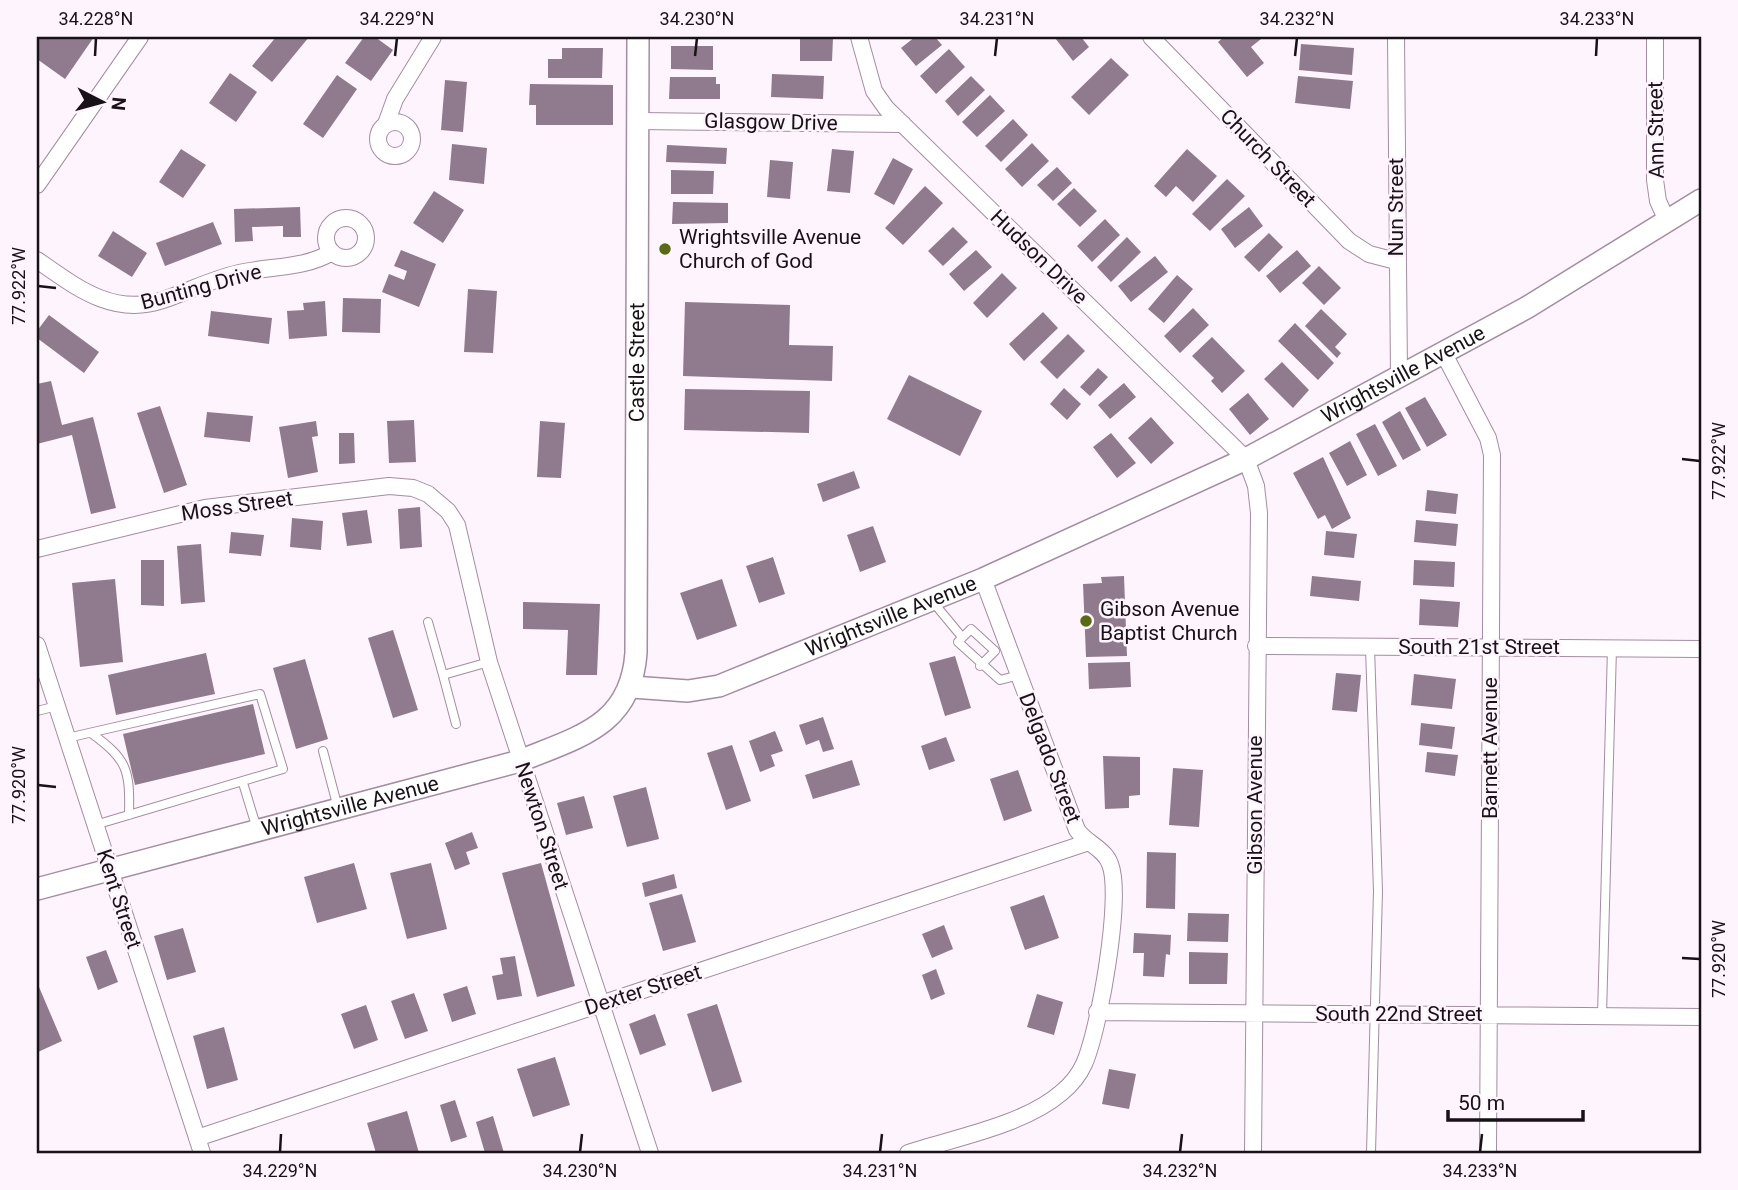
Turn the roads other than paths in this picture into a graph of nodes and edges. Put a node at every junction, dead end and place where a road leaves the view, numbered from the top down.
1 (140, 37) edge
2 (433, 37) edge
3 (638, 37) edge
4 (859, 37) edge
5 (1151, 37) edge
6 (1396, 37) edge
7 (1654, 37) edge
8 (638, 121) junction
9 (386, 124) dead end
10 (903, 124) junction
11 (37, 185) edge
12 (1701, 202) edge
13 (1667, 221) junction
14 (332, 252) dead end
15 (37, 260) edge
16 (1396, 261) junction
17 (1444, 354) junction
18 (1399, 376) junction
19 (1246, 460) junction
20 (438, 500) joint
21 (37, 549) edge
22 (983, 579) junction
23 (932, 601) junction
24 (428, 622) dead end
25 (962, 637) junction
26 (37, 645) edge
27 (1256, 646) junction
28 (1370, 647) junction
29 (1491, 648) junction
30 (1612, 648) junction
31 (1002, 649) junction
32 (1701, 649) edge
33 (489, 662) junction
34 (980, 666) junction
35 (443, 674) junction
36 (1019, 675) junction
37 (632, 687) junction
38 (57, 706) junction
39 (37, 710) edge
40 (456, 724) dead end
41 (91, 733) junction
42 (67, 738) junction
43 (323, 751) dead end
44 (520, 761) junction
45 (243, 783) junction
46 (338, 808) junction
47 (129, 815) junction
48 (95, 825) junction
49 (257, 829) junction
50 (1089, 842) junction
51 (109, 867) junction
52 (37, 889) edge
53 (601, 1004) junction
54 (1097, 1012) junction
55 (1254, 1013) junction
56 (1373, 1014) junction
57 (1489, 1014) junction
58 (1602, 1015) junction
59 (1701, 1017) edge
60 (199, 1146) edge
61 (650, 1153) edge
62 (908, 1153) edge
63 (1253, 1153) edge
64 (1371, 1153) edge
65 (1488, 1153) edge

1 - 11 street
2 - 9 street
3 - 8 street, Castle Street
4 - 10 street, Hudson Drive
5 - 16 street, Church Street
6 - 16 street, Nun Street
7 - 13 street, Ann Street
8 - 10 street, Glasgow Drive
8 - 37 street, Castle Street
10 - 19 street, Hudson Drive
12 - 13 street, Wrightsville Avenue
13 - 17 street, Wrightsville Avenue
14 - 15 street, Bunting Drive
16 - 18 street, Nun Street
17 - 18 street, Wrightsville Avenue
17 - 29 street, Barnett Avenue
18 - 19 street, Wrightsville Avenue
19 - 22 street, Wrightsville Avenue
19 - 27 street, Gibson Avenue
20 - 21 street, Moss Street
20 - 33 street, Newton Street
22 - 23 street, Wrightsville Avenue
22 - 31 street, Delgado Street
23 - 25 lane
23 - 37 street, Wrightsville Avenue
24 - 35 lane
25 - 31 lane
25 - 34 lane
26 - 38 street, Kent Street
27 - 28 street, South 21st Street
27 - 55 street, Gibson Avenue
28 - 29 street, South 21st Street
28 - 56 lane
29 - 30 street, South 21st Street
29 - 57 street, Barnett Avenue
30 - 32 street, South 21st Street
30 - 58 lane
31 - 34 lane
31 - 36 street, Delgado Street
33 - 35 lane
33 - 44 street, Newton Street
34 - 36 lane
35 - 40 lane
36 - 50 street, Delgado Street
37 - 44 street, Wrightsville Avenue
38 - 39 lane
38 - 42 street, Kent Street
41 - 42 lane
41 - 45 lane
41 - 47 lane
42 - 48 street, Kent Street
43 - 46 lane
44 - 46 street, Wrightsville Avenue
44 - 53 street, Newton Street
45 - 47 lane
45 - 49 lane
46 - 49 street, Wrightsville Avenue
47 - 48 lane
48 - 51 street, Kent Street
49 - 51 street, Wrightsville Avenue
50 - 53 street, Dexter Street
50 - 54 street, Delgado Street
51 - 52 street, Wrightsville Avenue
51 - 60 street, Kent Street
53 - 60 street, Dexter Street
53 - 61 street, Newton Street
54 - 55 street, South 22nd Street
54 - 62 street, Delgado Street
55 - 56 street, South 22nd Street
55 - 63 street, Gibson Avenue
56 - 57 street, South 22nd Street
56 - 64 lane
57 - 58 street, South 22nd Street
57 - 65 street, Barnett Avenue
58 - 59 street, South 22nd Street

